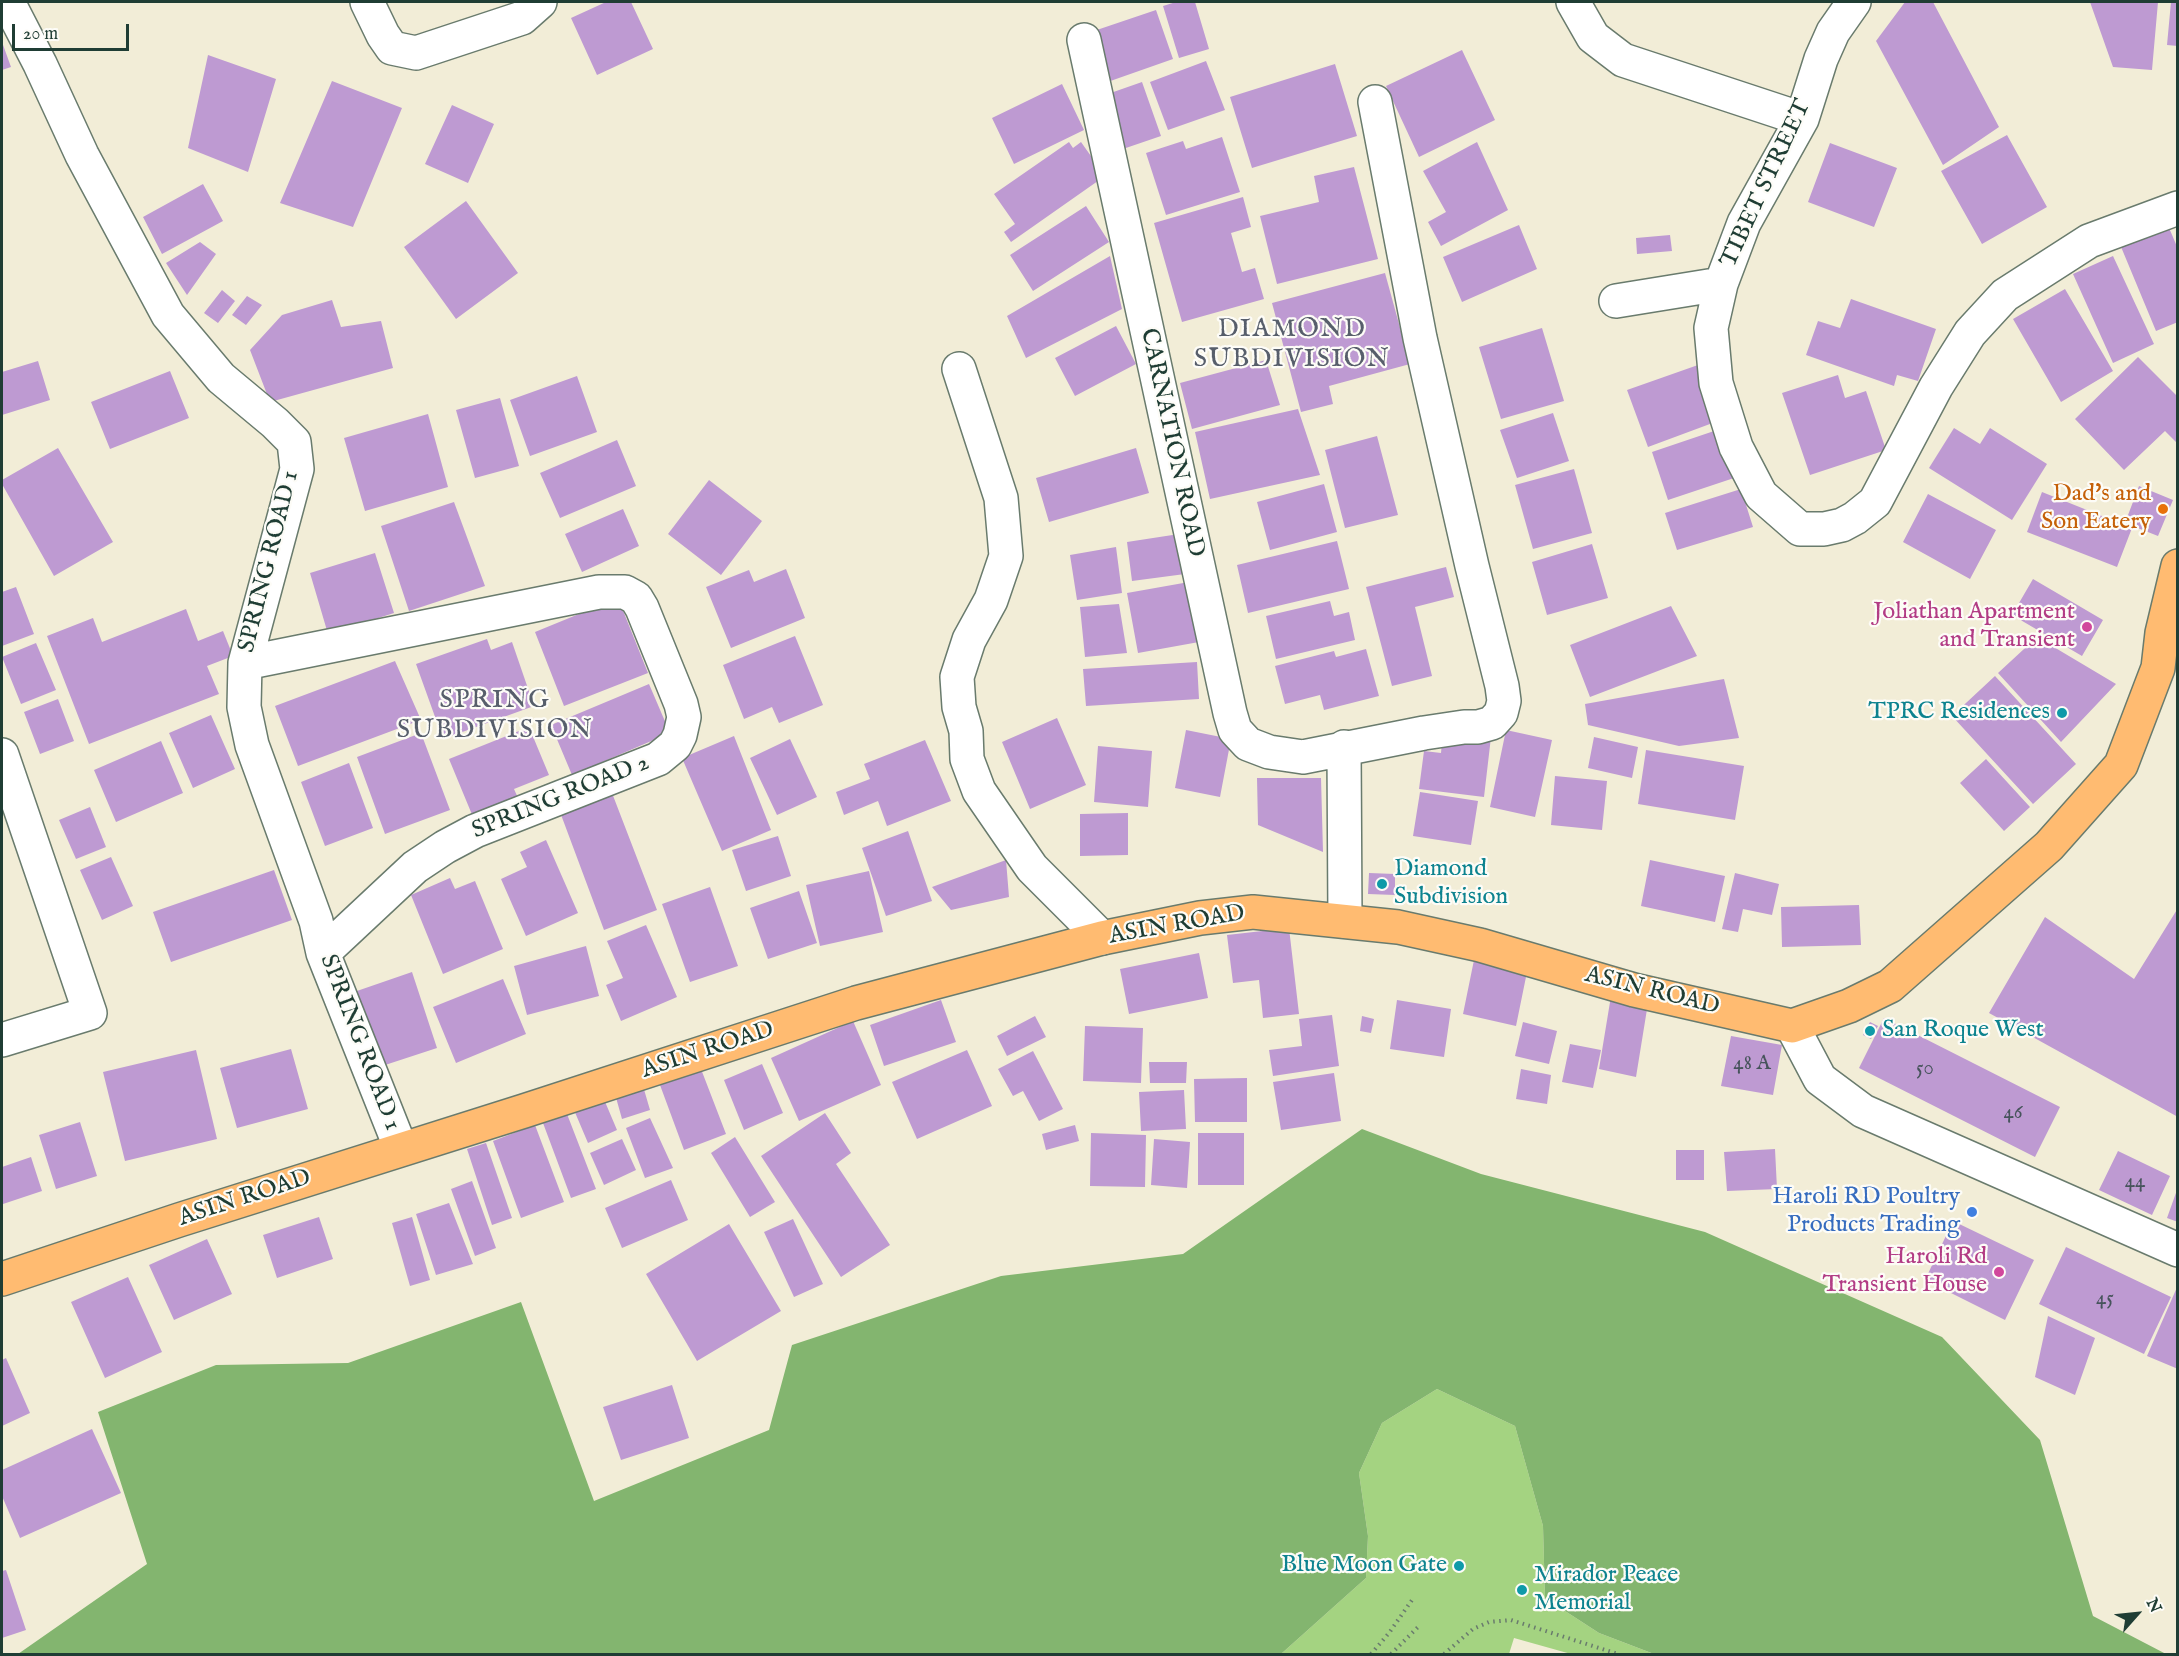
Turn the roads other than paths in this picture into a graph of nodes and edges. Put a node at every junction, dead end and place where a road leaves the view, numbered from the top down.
1 (8, 2) edge
2 (367, 2) edge
3 (540, 2) edge
4 (1573, 2) edge
5 (1854, 2) edge
6 (1083, 40) dead end
7 (1375, 102) dead end
8 (1802, 119) junction
9 (2178, 208) edge
10 (1721, 284) junction
11 (1616, 301) dead end
12 (959, 369) dead end
13 (2178, 566) edge
14 (245, 663) junction
15 (1344, 747) junction
16 (2, 755) edge
17 (1345, 921) junction
18 (1102, 938) junction
19 (323, 953) junction
20 (1792, 1026) junction
21 (2, 1040) edge
22 (401, 1149) junction
23 (2178, 1251) edge
24 (2, 1279) edge

1 - 14 street, SPRING ROAD 1
2 - 3 street
4 - 8 street
5 - 8 street, TIBET STREET
6 - 15 street, CARNATION ROAD
7 - 15 street, CARNATION ROAD
8 - 10 street, TIBET STREET
9 - 10 street, TIBET STREET
10 - 11 street
12 - 18 street
13 - 20 main road
14 - 19 street, SPRING ROAD 1
14 - 19 street, SPRING ROAD 2
15 - 17 street
16 - 21 street
17 - 18 main road, ASIN ROAD
17 - 20 main road, ASIN ROAD
18 - 22 main road, ASIN ROAD
19 - 22 street, SPRING ROAD 1
20 - 23 street
22 - 24 main road, ASIN ROAD

